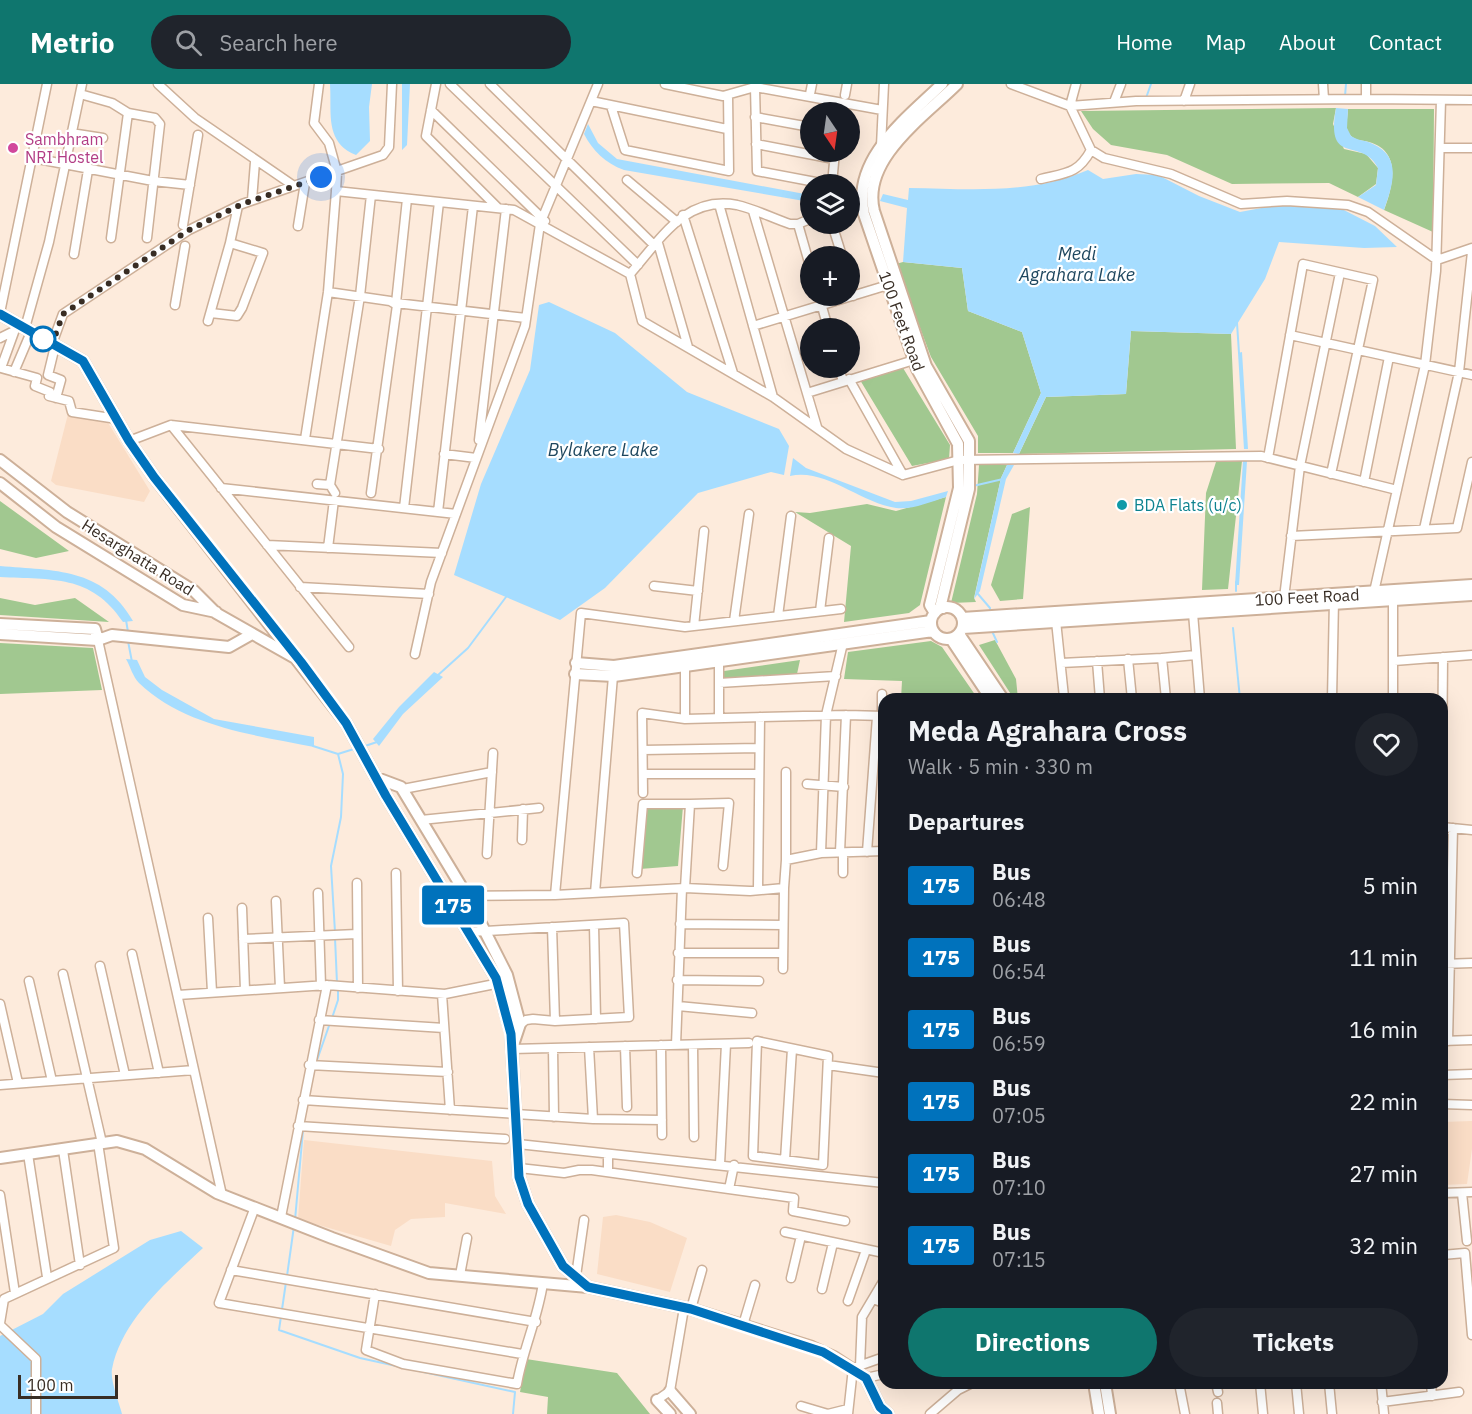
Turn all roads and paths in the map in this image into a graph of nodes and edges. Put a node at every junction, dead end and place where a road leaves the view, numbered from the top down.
1 (47, 84) edge
2 (82, 84) edge
3 (158, 84) edge
4 (319, 84) edge
5 (392, 84) edge
6 (436, 84) edge
7 (450, 84) edge
8 (490, 84) edge
9 (598, 84) edge
10 (665, 84) edge
11 (738, 84) edge
12 (774, 84) edge
13 (812, 84) edge
14 (847, 84) edge
15 (884, 84) edge
16 (942, 84) edge
17 (957, 84) edge
18 (1011, 84) edge
19 (1076, 84) edge
20 (1121, 84) edge
21 (1190, 84) edge
22 (1323, 84) edge
23 (1366, 84) edge
24 (755, 87) junction
25 (80, 94) junction
26 (810, 94) dead end
27 (728, 95) junction
28 (845, 95) dead end
29 (1326, 99) junction
30 (1366, 99) junction
31 (1441, 100) junction
32 (1472, 100) edge
33 (591, 101) junction
34 (1184, 101) junction
35 (815, 102) edge
36 (1114, 102) junction
37 (611, 106) junction
38 (1070, 106) junction
39 (860, 109) edge
40 (431, 110) junction
41 (882, 110) junction
42 (128, 113) junction
43 (755, 117) junction
44 (800, 125) edge
45 (727, 129) junction
46 (71, 133) junction
47 (198, 135) dead end
48 (103, 138) dead end
49 (756, 144) junction
50 (881, 146) junction
51 (1442, 148) junction
52 (1472, 148) edge
53 (800, 150) edge
54 (1091, 150) junction
55 (33, 158) junction
56 (255, 162) junction
57 (64, 164) junction
58 (88, 170) junction
59 (337, 172) junction
60 (120, 175) junction
61 (800, 179) edge
62 (1041, 179) dead end
63 (627, 180) dead end
64 (153, 181) junction
65 (305, 183) junction
66 (868, 184) junction
67 (190, 185) junction
68 (294, 186) junction
69 (336, 191) junction
70 (372, 195) junction
71 (862, 195) joint
72 (407, 199) junction
73 (252, 200) junction
74 (440, 202) junction
75 (720, 204) junction
76 (237, 206) junction
77 (472, 206) junction
78 (868, 207) junction
79 (502, 209) junction
80 (753, 211) junction
81 (684, 215) junction
82 (677, 222) junction
83 (540, 224) junction
84 (798, 224) joint
85 (183, 225) dead end
86 (298, 226) dead end
87 (558, 234) junction
88 (111, 238) dead end
89 (147, 238) dead end
90 (230, 243) junction
91 (656, 245) junction
92 (185, 246) dead end
93 (804, 246) edge
94 (1472, 250) edge
95 (74, 254) dead end
96 (1437, 260) junction
97 (638, 265) junction
98 (1340, 273) junction
99 (630, 274) junction
100 (888, 285) junction
101 (328, 292) junction
102 (860, 294) edge
103 (360, 296) junction
104 (396, 303) junction
105 (175, 305) dead end
106 (822, 306) joint
107 (427, 307) junction
108 (460, 310) junction
109 (0, 314) edge
110 (494, 314) junction
111 (785, 317) junction
112 (526, 318) junction
113 (825, 318) edge
114 (753, 326) junction
115 (22, 329) junction
116 (1290, 335) junction
117 (0, 338) edge
118 (1326, 343) junction
119 (54, 345) junction
120 (688, 347) junction
121 (1358, 350) junction
122 (1389, 357) junction
123 (914, 360) junction
124 (1425, 365) junction
125 (14, 372) junction
126 (1459, 372) junction
127 (733, 373) junction
128 (1472, 375) edge
129 (846, 380) junction
130 (807, 393) junction
131 (773, 397) junction
132 (57, 398) junction
133 (117, 419) junction
134 (171, 425) junction
135 (817, 427) junction
136 (305, 439) junction
137 (129, 441) junction
138 (336, 443) junction
139 (379, 449) junction
140 (444, 454) junction
141 (477, 457) junction
142 (1268, 458) junction
143 (0, 460) edge
144 (964, 460) junction
145 (1472, 462) edge
146 (1300, 466) junction
147 (1331, 474) junction
148 (903, 475) junction
149 (1364, 482) junction
150 (0, 483) edge
151 (317, 484) dead end
152 (221, 488) junction
153 (1397, 490) junction
154 (333, 493) junction
155 (371, 493) dead end
156 (404, 508) junction
157 (438, 512) junction
158 (456, 514) junction
159 (749, 514) dead end
160 (791, 516) dead end
161 (1424, 529) junction
162 (704, 531) dead end
163 (1389, 531) junction
164 (1291, 536) junction
165 (829, 538) dead end
166 (267, 545) junction
167 (328, 548) junction
168 (442, 553) junction
169 (1472, 585) edge
170 (654, 586) dead end
171 (300, 587) junction
172 (698, 591) junction
173 (1374, 592) junction
174 (429, 594) junction
175 (1472, 595) edge
176 (1393, 596) junction
177 (1284, 598) junction
178 (1334, 600) junction
179 (841, 609) dead end
180 (820, 611) junction
181 (216, 613) junction
182 (1193, 613) junction
183 (778, 616) junction
184 (935, 618) junction
185 (1011, 618) junction
186 (734, 621) junction
187 (1056, 621) junction
188 (0, 624) edge
189 (694, 626) junction
190 (963, 627) junction
191 (0, 634) edge
192 (252, 634) junction
193 (98, 639) junction
194 (843, 643) junction
195 (349, 647) dead end
196 (415, 654) dead end
197 (1196, 655) junction
198 (1472, 655) edge
199 (1443, 657) junction
200 (1162, 658) junction
201 (1128, 659) junction
202 (719, 661) junction
203 (1097, 661) junction
204 (1394, 661) junction
205 (301, 662) junction
206 (1061, 663) junction
207 (685, 666) junction
208 (575, 669) junction
209 (613, 676) junction
210 (836, 676) junction
211 (719, 683) junction
212 (988, 693) edge
213 (1000, 693) edge
214 (1064, 693) edge
215 (1100, 693) edge
216 (1131, 693) edge
217 (1165, 693) edge
218 (1199, 693) edge
219 (1332, 693) edge
220 (1393, 693) edge
221 (1443, 693) edge
222 (826, 715) junction
223 (846, 715) junction
224 (878, 716) edge
225 (760, 717) junction
226 (719, 718) junction
227 (685, 720) junction
228 (878, 745) edge
229 (759, 748) junction
230 (643, 750) junction
231 (493, 753) dead end
232 (492, 772) junction
233 (786, 772) dead end
234 (643, 774) junction
235 (758, 774) junction
236 (377, 778) junction
237 (807, 783) dead end
238 (824, 785) junction
239 (844, 787) junction
240 (403, 789) junction
241 (643, 793) dead end
242 (690, 804) junction
243 (539, 808) dead end
244 (523, 809) junction
245 (490, 811) junction
246 (421, 820) junction
247 (1448, 828) edge
248 (1453, 828) junction
249 (1472, 830) edge
250 (522, 840) dead end
251 (878, 851) edge
252 (842, 852) junction
253 (867, 852) junction
254 (821, 853) junction
255 (487, 854) dead end
256 (786, 860) junction
257 (723, 866) dead end
258 (396, 873) dead end
259 (637, 873) dead end
260 (843, 873) dead end
261 (357, 883) dead end
262 (683, 888) junction
263 (784, 888) junction
264 (758, 889) junction
265 (318, 893) dead end
266 (595, 893) junction
267 (555, 895) junction
268 (448, 896) junction
269 (467, 896) junction
270 (276, 901) dead end
271 (242, 908) dead end
272 (208, 918) dead end
273 (680, 924) junction
274 (594, 925) junction
275 (783, 925) junction
276 (1448, 925) edge
277 (552, 927) junction
278 (485, 931) junction
279 (469, 932) junction
280 (357, 934) junction
281 (320, 936) junction
282 (278, 938) junction
283 (243, 939) junction
284 (678, 953) junction
285 (783, 953) junction
286 (132, 954) dead end
287 (1472, 963) edge
288 (1448, 964) edge
289 (100, 966) dead end
290 (783, 969) dead end
291 (63, 974) dead end
292 (677, 980) junction
293 (29, 981) dead end
294 (759, 981) dead end
295 (495, 984) dead end
296 (324, 985) junction
297 (279, 988) junction
298 (358, 988) junction
299 (245, 990) junction
300 (398, 991) junction
301 (212, 992) junction
302 (442, 994) junction
303 (178, 995) junction
304 (0, 1004) edge
305 (678, 1006) junction
306 (752, 1013) dead end
307 (596, 1019) junction
308 (319, 1020) junction
309 (555, 1021) junction
310 (520, 1024) junction
311 (444, 1028) junction
312 (511, 1034) junction
313 (1472, 1040) edge
314 (1448, 1041) edge
315 (749, 1043) dead end
316 (726, 1044) junction
317 (675, 1045) junction
318 (693, 1045) junction
319 (625, 1046) junction
320 (661, 1046) junction
321 (589, 1047) junction
322 (553, 1048) junction
323 (792, 1048) junction
324 (512, 1049) junction
325 (309, 1065) junction
326 (828, 1065) junction
327 (194, 1070) junction
328 (448, 1072) junction
329 (878, 1072) edge
330 (159, 1073) junction
331 (1472, 1074) edge
332 (1448, 1075) edge
333 (125, 1076) junction
334 (87, 1078) junction
335 (52, 1081) junction
336 (18, 1083) junction
337 (0, 1085) edge
338 (303, 1100) junction
339 (1448, 1104) edge
340 (1472, 1105) edge
341 (627, 1107) dead end
342 (450, 1110) junction
343 (517, 1114) junction
344 (554, 1117) junction
345 (593, 1119) junction
346 (662, 1120) junction
347 (298, 1126) junction
348 (662, 1135) dead end
349 (694, 1137) dead end
350 (506, 1139) dead end
351 (100, 1143) junction
352 (518, 1144) junction
353 (63, 1150) junction
354 (28, 1154) junction
355 (609, 1154) junction
356 (0, 1158) edge
357 (785, 1160) junction
358 (720, 1164) junction
359 (734, 1166) junction
360 (519, 1168) junction
361 (608, 1172) junction
362 (878, 1182) edge
363 (729, 1189) junction
364 (1469, 1190) edge
365 (1448, 1192) edge
366 (0, 1195) edge
367 (222, 1195) junction
368 (255, 1207) junction
369 (584, 1220) dead end
370 (290, 1221) junction
371 (844, 1221) dead end
372 (785, 1232) dead end
373 (801, 1236) junction
374 (467, 1238) dead end
375 (1467, 1241) dead end
376 (833, 1243) junction
377 (866, 1250) junction
378 (878, 1252) edge
379 (1448, 1254) edge
380 (80, 1264) junction
381 (231, 1270) junction
382 (702, 1270) dead end
383 (460, 1275) junction
384 (576, 1276) junction
385 (47, 1278) junction
386 (791, 1278) dead end
387 (543, 1283) junction
388 (755, 1285) dead end
389 (588, 1287) junction
390 (822, 1289) dead end
391 (878, 1290) edge
392 (15, 1293) junction
393 (375, 1294) junction
394 (873, 1299) junction
395 (848, 1301) dead end
396 (878, 1301) edge
397 (688, 1308) junction
398 (536, 1322) junction
399 (0, 1324) edge
400 (743, 1325) junction
401 (370, 1328) junction
402 (1472, 1335) edge
403 (522, 1354) junction
404 (878, 1359) edge
405 (857, 1367) junction
406 (878, 1375) edge
407 (866, 1378) junction
408 (953, 1389) edge
409 (1095, 1389) edge
410 (1105, 1389) edge
411 (1180, 1389) edge
412 (1261, 1389) edge
413 (1297, 1389) edge
414 (1330, 1389) edge
415 (1381, 1389) edge
416 (1431, 1389) edge
417 (670, 1391) junction
418 (1459, 1392) dead end
419 (1432, 1396) junction
420 (657, 1400) joint
421 (1382, 1402) junction
422 (1217, 1403) dead end
423 (801, 1406) dead end
424 (848, 1412) edge
425 (36, 1414) edge
426 (670, 1414) edge
427 (690, 1414) edge
428 (888, 1414) edge
429 (930, 1414) edge
430 (1099, 1414) edge
431 (1110, 1414) edge
432 (1185, 1414) edge
433 (1218, 1414) edge
434 (1263, 1414) edge
435 (1299, 1414) edge
436 (1332, 1414) edge
437 (1384, 1414) edge

1 - 55 street
2 - 25 street
3 - 56 street
4 - 59 street
5 - 59 street
6 - 40 street
7 - 97 street
8 - 91 street
9 - 33 street
10 - 27 street
11 - 24 street
12 - 24 street
13 - 26 street
14 - 28 street
15 - 41 street
16 - 50 main road, 100 Feet Road
17 - 66 main road, 100 Feet Road
18 - 38 street
19 - 38 street
20 - 36 street
21 - 34 street
22 - 29 street
23 - 30 street
24 - 27 street
24 - 35 street
24 - 43 street
25 - 42 street
25 - 46 street
27 - 45 street
29 - 30 street
29 - 34 street
30 - 31 street
31 - 32 street
31 - 51 street
33 - 37 street
33 - 83 street
34 - 36 street
36 - 38 street
37 - 45 street
37 - 45 street
38 - 54 street
39 - 41 street
40 - 79 street
40 - 87 street
41 - 50 street
42 - 60 street
42 - 64 street
43 - 44 street
43 - 49 street
46 - 48 street
46 - 57 street
47 - 67 street
49 - 53 street
49 - 61 street
50 - 66 main road, 100 Feet Road
51 - 52 street
51 - 96 street
54 - 62 street
54 - 96 street
55 - 57 street
55 - 109 street
56 - 68 street
56 - 73 street
57 - 58 street
57 - 115 street
58 - 60 street
58 - 95 street
59 - 65 street
59 - 69 street
60 - 64 street
60 - 88 street
63 - 82 street
64 - 67 street
64 - 89 street
65 - 68 street
65 - 86 street
66 - 71 main road, 100 Feet Road
66 - 78 main road, 100 Feet Road
67 - 85 street
68 - 73 street
69 - 70 street
69 - 101 street
70 - 72 street
70 - 103 street
71 - 78 main road, 100 Feet Road
72 - 74 street
72 - 104 street
73 - 76 street
74 - 77 street
74 - 107 street
75 - 80 street
75 - 81 street
75 - 114 street
76 - 90 street
76 - 119 street
77 - 79 street
77 - 108 street
78 - 100 main road, 100 Feet Road
78 - 144 main road, 100 Feet Road
79 - 83 street
79 - 110 street
80 - 84 street
80 - 111 street
81 - 82 street
81 - 127 street
82 - 91 street
83 - 87 street
83 - 112 street
84 - 93 street
87 - 99 street
90 - 90 street
91 - 97 street
91 - 120 street
92 - 105 street
94 - 96 street
94 - 126 street
96 - 124 street
97 - 99 street
98 - 116 street
98 - 118 street
98 - 121 street
99 - 120 street
100 - 102 street
100 - 123 main road, 100 Feet Road
101 - 103 street
101 - 136 street
103 - 104 street
103 - 138 street
104 - 107 street
104 - 139 street
106 - 111 street
106 - 113 street
107 - 108 street
107 - 156 street
108 - 110 street
108 - 140 street
109 - 115 main road
110 - 112 street
110 - 141 street
111 - 114 street
111 - 130 street
112 - 141 street
114 - 131 street
115 - 117 street
115 - 119 main road
115 - 125 street
115 - 125 street
116 - 118 street
116 - 142 street
118 - 121 street
118 - 146 street
119 - 132 street
119 - 133 main road
120 - 127 street
121 - 122 street
121 - 147 street
122 - 124 street
122 - 149 street
123 - 129 street
123 - 144 main road, 100 Feet Road
124 - 126 street
124 - 153 street
125 - 132 street
126 - 128 street
126 - 161 street
127 - 131 street
129 - 130 street
129 - 148 street
130 - 135 street
131 - 135 street
132 - 133 street
133 - 137 main road
134 - 136 street
134 - 137 street
134 - 152 street
135 - 148 street
136 - 138 street
137 - 205 main road
138 - 139 street
138 - 154 street
139 - 155 street
140 - 141 street
140 - 157 street
141 - 158 street
142 - 144 street
142 - 146 street
143 - 181 main road, Hesarghatta Road
144 - 148 street
144 - 184 main road, 100 Feet Road
145 - 161 street
146 - 147 street
146 - 164 street
147 - 149 street
149 - 153 street
150 - 181 main road, Hesarghatta Road
151 - 154 street
152 - 154 street
152 - 166 street
153 - 163 street
154 - 156 street
154 - 167 street
156 - 157 street
157 - 158 street
158 - 168 street
159 - 186 street
160 - 183 street
161 - 163 street
162 - 172 street
163 - 164 street
163 - 173 street
164 - 177 street
165 - 180 street
166 - 167 street
166 - 171 street
167 - 168 street
168 - 174 street
169 - 176 main road, 100 Feet Road
170 - 172 street
171 - 174 street
171 - 195 street
172 - 189 street
173 - 176 main road, 100 Feet Road
173 - 178 main road, 100 Feet Road
174 - 196 street
175 - 176 main road, 100 Feet Road
176 - 178 main road, 100 Feet Road
176 - 204 street
177 - 178 main road, 100 Feet Road
177 - 185 main road, 100 Feet Road
178 - 182 main road, 100 Feet Road
178 - 219 street
179 - 180 street
180 - 183 street
181 - 192 main road
182 - 187 main road, 100 Feet Road
182 - 197 street
183 - 186 street
184 - 190 main road
184 - 190 main road
184 - 194 main road
184 - 208 main road
185 - 187 main road, 100 Feet Road
185 - 190 main road, 100 Feet Road
186 - 189 street
187 - 206 street
188 - 193 main road
189 - 208 street
190 - 212 main road
190 - 213 main road
191 - 193 main road
192 - 193 main road
192 - 205 main road
193 - 303 street
194 - 202 main road
194 - 210 street
197 - 200 street
197 - 218 street
198 - 199 street
199 - 204 street
199 - 221 street
200 - 201 street
200 - 217 street
201 - 203 street
201 - 216 street
202 - 207 main road
202 - 211 street
203 - 206 street
203 - 215 street
204 - 220 street
205 - 236 main road
206 - 214 street
207 - 209 main road
207 - 227 street
208 - 209 main road
208 - 267 street
209 - 266 street
210 - 211 street
210 - 222 street
211 - 226 street
222 - 223 street
222 - 225 street
222 - 238 street
223 - 224 street
223 - 239 street
225 - 226 street
225 - 229 street
226 - 227 street
227 - 230 street
228 - 253 street
229 - 230 street
229 - 235 street
230 - 234 street
231 - 232 street
232 - 240 street
232 - 245 street
233 - 256 street
234 - 235 street
234 - 241 street
235 - 264 street
236 - 240 main road
236 - 268 main road
237 - 238 street
238 - 239 street
238 - 254 street
239 - 252 street
240 - 246 main road
242 - 257 street
242 - 259 street
242 - 262 street
243 - 244 street
244 - 245 street
244 - 250 street
245 - 246 street
245 - 255 street
246 - 269 main road
247 - 248 street
248 - 249 street
248 - 276 street
251 - 253 street
252 - 253 street
252 - 254 street
252 - 260 street
254 - 256 street
256 - 263 street
258 - 300 street
261 - 280 street
262 - 264 street
262 - 266 street
262 - 273 street
263 - 264 street
263 - 275 street
265 - 281 street
266 - 267 street
267 - 269 street
268 - 269 street
268 - 279 main road
269 - 278 main road
270 - 282 street
271 - 283 street
272 - 301 street
273 - 275 street
273 - 284 street
274 - 277 street
274 - 307 street
274 - 307 street
275 - 285 street
277 - 278 street
277 - 309 street
278 - 279 street
278 - 310 main road
279 - 312 main road
280 - 281 street
280 - 298 street
281 - 282 street
281 - 296 street
282 - 283 street
282 - 297 street
283 - 299 street
284 - 285 street
284 - 292 street
285 - 290 street
286 - 330 street
287 - 288 street
289 - 333 street
291 - 334 street
292 - 294 street
292 - 305 street
293 - 335 street
295 - 302 street
296 - 297 street
296 - 298 street
296 - 308 street
297 - 299 street
298 - 300 street
299 - 301 street
300 - 302 street
301 - 303 street
302 - 311 street
303 - 327 street
304 - 336 street
305 - 306 street
305 - 317 street
307 - 309 street
308 - 311 street
308 - 325 street
309 - 310 street
310 - 312 street
310 - 324 main road
311 - 328 street
312 - 324 main road
313 - 314 street
315 - 316 street
316 - 318 street
316 - 358 street
317 - 318 street
317 - 320 street
318 - 349 street
319 - 320 street
319 - 321 street
319 - 341 street
320 - 346 street
321 - 322 street
321 - 345 street
322 - 324 street
322 - 344 street
323 - 326 street
323 - 357 street
323 - 357 street
324 - 343 main road
325 - 328 street
325 - 338 street
326 - 329 street
326 - 357 street
327 - 330 street
327 - 367 street
328 - 342 street
330 - 333 street
331 - 332 street
333 - 334 street
334 - 335 street
334 - 351 street
335 - 336 street
336 - 337 street
338 - 342 street
338 - 347 street
339 - 340 street
342 - 343 street
343 - 344 street
343 - 352 main road
344 - 345 street
345 - 346 street
346 - 348 street
347 - 350 street
347 - 370 street
351 - 353 main road
351 - 367 main road
351 - 380 street
352 - 355 street
352 - 360 main road
353 - 354 main road
353 - 380 street
354 - 356 main road
354 - 385 street
355 - 358 street
355 - 361 street
358 - 359 street
359 - 362 street
359 - 363 street
360 - 361 street
360 - 384 main road
361 - 363 street
363 - 371 street
364 - 365 street
364 - 375 street
366 - 392 street
367 - 368 main road
368 - 370 main road
368 - 381 street
369 - 384 street
370 - 383 main road
372 - 373 street
373 - 376 street
373 - 386 street
374 - 383 street
376 - 377 street
376 - 390 street
377 - 378 street
377 - 395 street
379 - 402 street
380 - 385 street
381 - 393 street
381 - 401 street
382 - 397 street
383 - 387 main road
384 - 389 main road
385 - 392 street
387 - 389 main road
387 - 398 street
388 - 400 street
389 - 397 main road
391 - 394 street
392 - 399 street
393 - 398 street
393 - 401 street
394 - 396 street
394 - 405 street
397 - 400 main road
397 - 417 street
398 - 403 street
399 - 425 street
400 - 405 main road
401 - 403 street
401 - 403 street
404 - 405 street
405 - 407 main road
405 - 424 street
406 - 407 street
407 - 428 main road
408 - 429 street
409 - 430 main road
410 - 431 main road
411 - 432 street
412 - 434 street
413 - 435 street
414 - 436 street
415 - 421 street
416 - 419 street
417 - 420 street
417 - 427 main road
418 - 419 street
419 - 421 street
420 - 426 main road
421 - 437 street
422 - 433 street
423 - 424 street

